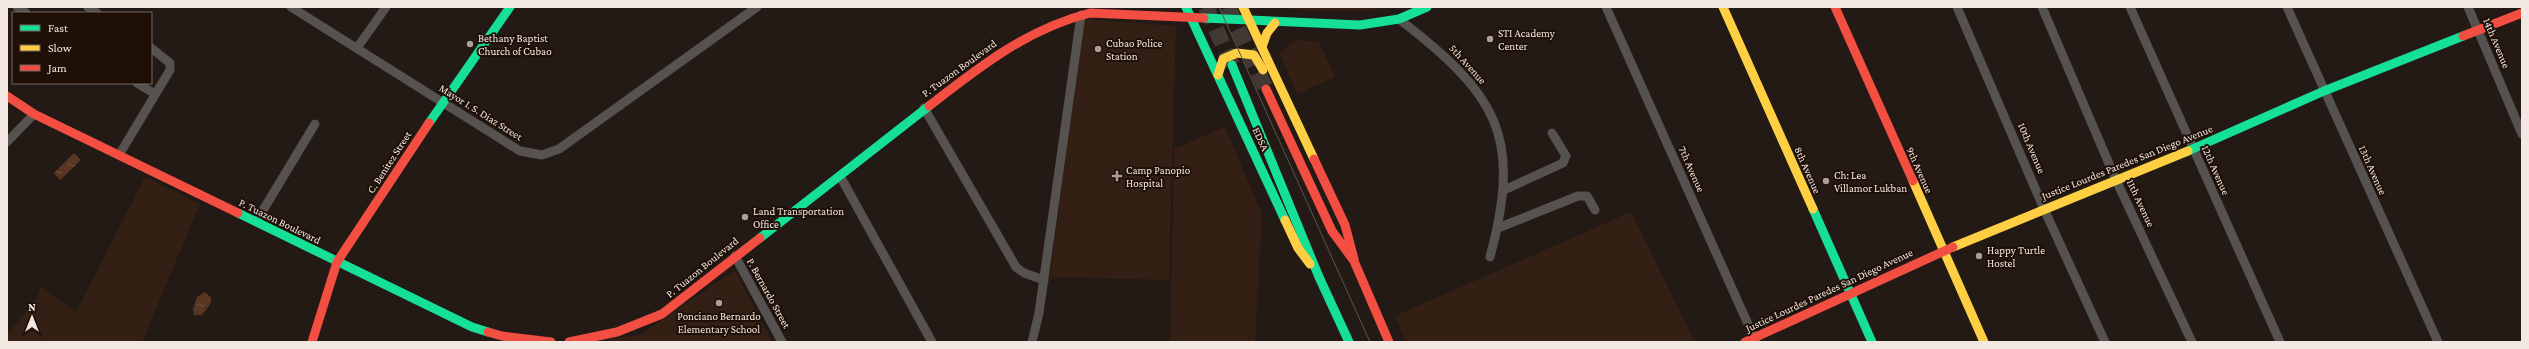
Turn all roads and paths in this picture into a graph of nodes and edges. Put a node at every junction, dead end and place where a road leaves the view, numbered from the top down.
1 (291, 7) edge
2 (386, 7) edge
3 (510, 7) edge
4 (757, 7) edge
5 (1186, 7) edge
6 (1243, 7) edge
7 (1427, 7) edge
8 (1606, 7) edge
9 (1723, 7) edge
10 (1835, 7) edge
11 (1957, 7) edge
12 (2042, 7) edge
13 (2130, 7) edge
14 (2287, 7) edge
15 (2468, 7) edge
16 (2522, 13) edge
17 (1082, 15) junction
18 (1191, 18) junction
19 (1399, 19) junction
20 (1250, 22) junction
21 (1275, 23) junction
22 (2479, 30) junction
23 (1262, 47) junction
24 (357, 48) junction
25 (152, 49) edge
26 (1232, 65) tunnel mouth
27 (1218, 75) junction
28 (139, 84) edge
29 (1279, 84) junction
30 (1266, 89) tunnel mouth
31 (2324, 91) junction
32 (155, 94) junction
33 (7, 96) edge
34 (444, 103) junction
35 (924, 108) junction
36 (34, 114) junction
37 (316, 124) dead end
38 (1552, 133) dead end
39 (2522, 134) edge
40 (7, 142) edge
41 (2193, 149) junction
42 (120, 155) junction
43 (840, 176) junction
44 (2116, 180) junction
45 (1504, 190) junction
46 (2044, 209) junction
47 (1595, 210) dead end
48 (256, 222) junction
49 (1498, 228) junction
50 (1942, 251) junction
51 (324, 256) junction
52 (735, 256) junction
53 (1490, 258) dead end
54 (1354, 261) junction
55 (337, 262) junction
56 (333, 275) junction
57 (1319, 277) junction
58 (1044, 280) junction
59 (1850, 294) junction
60 (1755, 340) edge
61 (312, 342) edge
62 (551, 342) edge
63 (569, 342) edge
64 (782, 342) edge
65 (932, 342) edge
66 (1032, 342) edge
67 (1349, 342) edge
68 (1389, 342) edge
69 (1745, 342) edge
70 (1872, 342) edge
71 (1984, 342) edge
72 (2105, 342) edge
73 (2192, 342) edge
74 (2280, 342) edge
75 (2438, 342) edge

1 - 24 street, Mayor I. S. Diaz Street
2 - 24 street
3 - 34 main road, C. Benitez Street
4 - 34 street, Mayor I. S. Diaz Street
5 - 18 main road, EDSA
6 - 20 main road
7 - 19 main road, P. Tuazon Boulevard
8 - 60 street, 7th Avenue
9 - 59 main road, 8th Avenue
10 - 50 main road, 9th Avenue
11 - 46 street, 10th Avenue
12 - 44 street, 11th Avenue
13 - 41 street, 12th Avenue
14 - 31 street, 13th Avenue
15 - 22 street, 14th Avenue
16 - 22 main road, Justice Lourdes Paredes San Diego Avenue
17 - 18 main road, P. Tuazon Boulevard
17 - 35 main road, P. Tuazon Boulevard
17 - 58 street
18 - 20 main road, P. Tuazon Boulevard
18 - 27 main road, EDSA
19 - 21 main road, P. Tuazon Boulevard
19 - 45 street, 5th Avenue
20 - 21 main road, P. Tuazon Boulevard
20 - 23 main road
21 - 23 main road
22 - 31 main road, Justice Lourdes Paredes San Diego Avenue
22 - 39 street, 14th Avenue
23 - 29 main road
24 - 34 street, Mayor I. S. Diaz Street
25 - 32 street
26 - 57 main road, EDSA
27 - 29 main road
27 - 57 main road, EDSA
28 - 32 street
29 - 54 main road
30 - 54 main road
31 - 41 main road, Justice Lourdes Paredes San Diego Avenue
31 - 75 street, 13th Avenue
32 - 42 street
33 - 36 main road, P. Tuazon Boulevard
34 - 55 main road, C. Benitez Street
35 - 43 main road, P. Tuazon Boulevard
35 - 58 street
36 - 40 street
36 - 42 main road, P. Tuazon Boulevard
37 - 48 street
38 - 45 street
41 - 44 main road, Justice Lourdes Paredes San Diego Avenue
41 - 74 street, 12th Avenue
42 - 48 main road, P. Tuazon Boulevard
43 - 52 main road, P. Tuazon Boulevard
43 - 65 street
44 - 46 main road, Justice Lourdes Paredes San Diego Avenue
44 - 73 street, 11th Avenue
45 - 49 street, 5th Avenue
46 - 50 main road, Justice Lourdes Paredes San Diego Avenue
46 - 72 street, 10th Avenue
47 - 49 street
48 - 51 main road, P. Tuazon Boulevard
49 - 53 street, 5th Avenue
50 - 59 main road, Justice Lourdes Paredes San Diego Avenue
50 - 71 main road, 9th Avenue
51 - 55 main road, P. Tuazon Boulevard
51 - 56 main road
52 - 63 main road, P. Tuazon Boulevard
52 - 64 street, P. Bernardo Street
54 - 68 main road
55 - 56 main road, C. Benitez Street
55 - 62 main road, P. Tuazon Boulevard
56 - 61 main road, C. Benitez Street
57 - 67 main road, EDSA
58 - 66 street
59 - 60 main road, Justice Lourdes Paredes San Diego Avenue
59 - 70 main road, 8th Avenue
60 - 69 main road, Justice Lourdes Paredes San Diego Avenue

